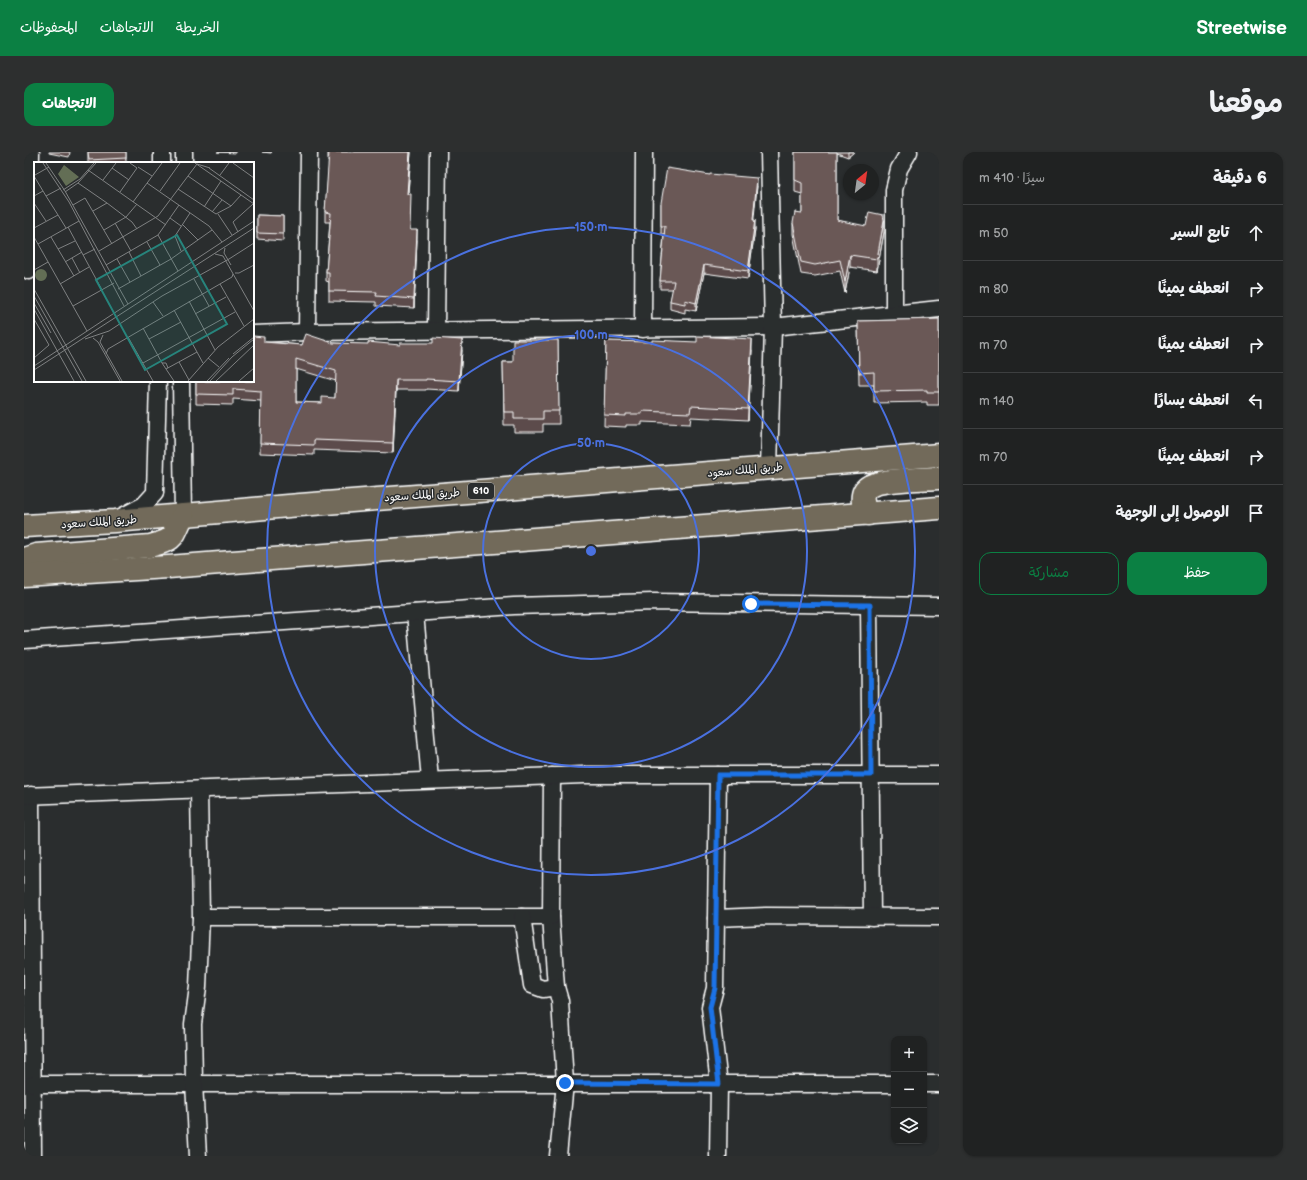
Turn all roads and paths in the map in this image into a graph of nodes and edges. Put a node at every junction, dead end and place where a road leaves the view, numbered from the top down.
1 (31, 152) edge
2 (309, 152) edge
3 (438, 152) edge
4 (644, 152) edge
5 (769, 152) edge
6 (909, 152) edge
7 (29, 271) edge
8 (939, 309) edge
9 (894, 314) junction
10 (773, 327) junction
11 (643, 329) junction
12 (436, 331) junction
13 (307, 332) junction
14 (254, 334) edge
15 (158, 382) edge
16 (181, 382) edge
17 (939, 455) edge
18 (769, 468) junction
19 (939, 478) edge
20 (939, 508) edge
21 (868, 514) junction
22 (183, 515) junction
23 (115, 521) junction
24 (24, 526) edge
25 (24, 559) edge
26 (24, 576) edge
27 (870, 605) junction
28 (939, 606) edge
29 (415, 613) junction
30 (24, 640) edge
31 (718, 775) junction
32 (871, 775) junction
33 (939, 775) edge
34 (552, 776) junction
35 (430, 780) junction
36 (199, 789) junction
37 (27, 795) edge
38 (201, 917) junction
39 (522, 917) junction
40 (551, 917) junction
41 (872, 917) junction
42 (939, 917) edge
43 (716, 918) junction
44 (556, 987) junction
45 (194, 1083) junction
46 (565, 1083) junction
47 (33, 1084) junction
48 (719, 1084) junction
49 (891, 1084) edge
50 (927, 1084) edge
51 (939, 1084) edge
52 (33, 1156) edge
53 (198, 1156) edge
54 (558, 1156) edge
55 (718, 1156) edge

1 - 7 street
2 - 13 street
3 - 12 street
4 - 11 street
5 - 10 street
6 - 9 street
8 - 9 street
9 - 10 street
10 - 11 street
10 - 18 street
11 - 12 street
12 - 13 street
13 - 14 street
15 - 23 street
16 - 22 street
17 - 18 main road, طريق الملك سعود / 610
18 - 22 main road, طريق الملك سعود / 610
19 - 21 main road
20 - 21 main road
21 - 26 main road
22 - 23 main road, طريق الملك سعود / 610
22 - 25 main road
23 - 24 main road, طريق الملك سعود / 610
27 - 28 street
27 - 29 street
27 - 32 street
29 - 30 street
29 - 35 street
31 - 32 street
31 - 34 street
31 - 43 street
32 - 33 street
32 - 41 street
34 - 35 street
34 - 40 street
35 - 36 street
36 - 37 street
36 - 38 street
37 - 47 street
38 - 39 street
38 - 45 street
39 - 40 street
39 - 44 street
40 - 44 street
41 - 42 street
41 - 43 street
43 - 48 street
44 - 46 street
45 - 46 street
45 - 47 street
45 - 53 street
46 - 48 street
46 - 54 street
47 - 52 street
48 - 49 street
48 - 55 street
50 - 51 street

